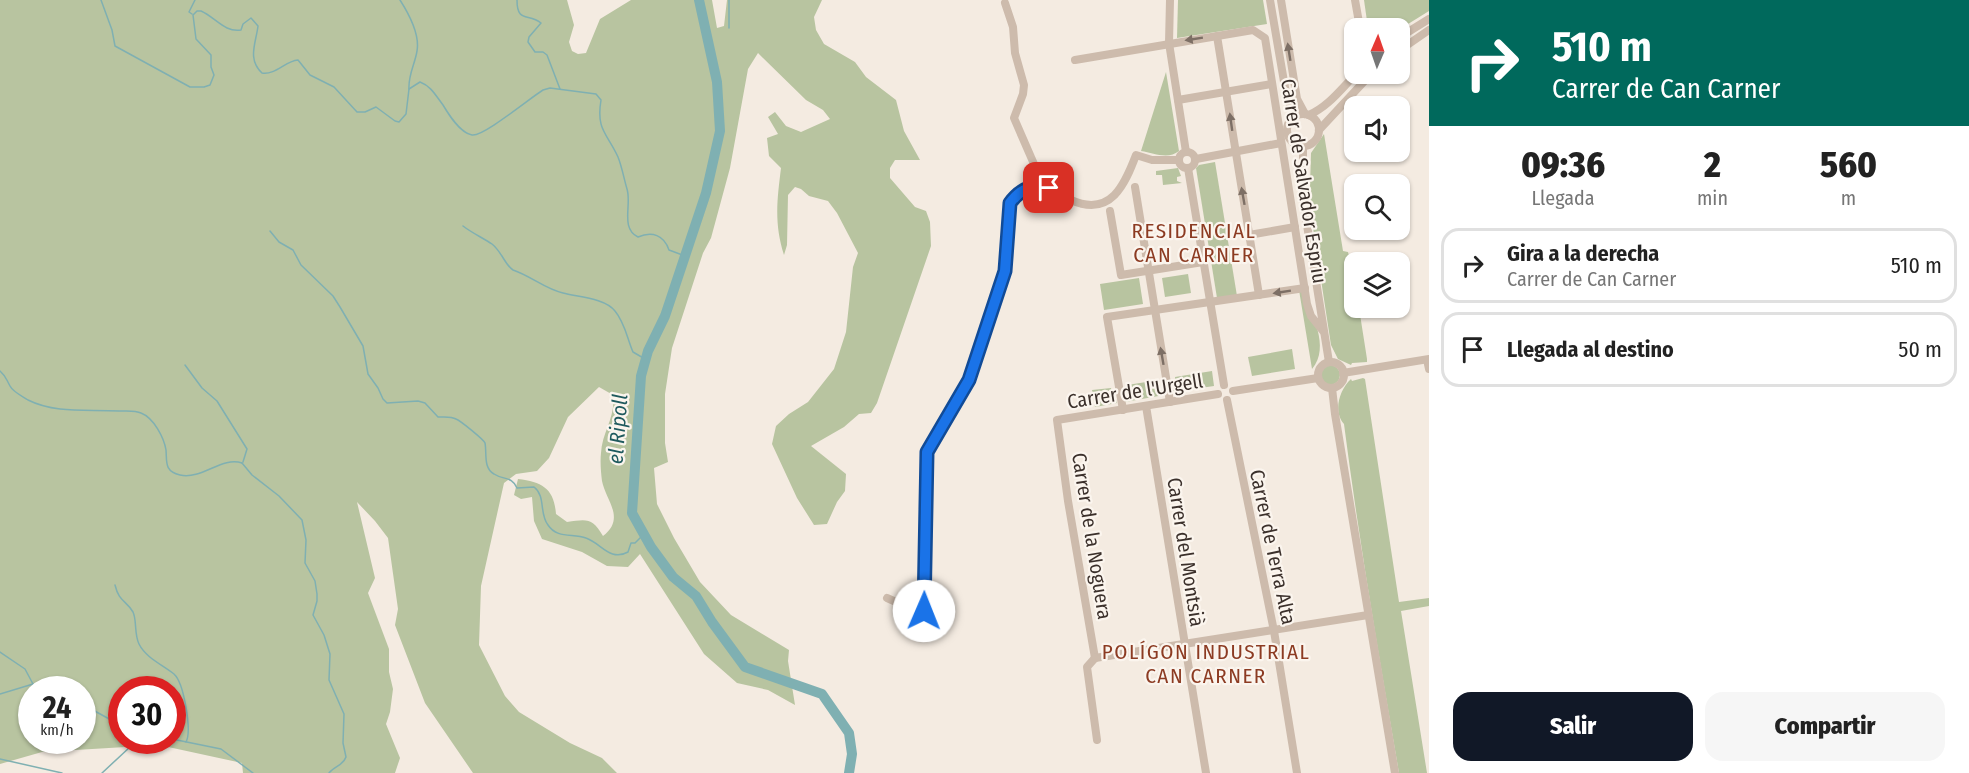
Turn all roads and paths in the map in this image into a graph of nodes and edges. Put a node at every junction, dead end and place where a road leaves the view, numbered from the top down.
1 (1170, 0) edge
2 (1270, 0) edge
3 (1281, 0) edge
4 (1355, 0) edge
5 (1005, 3) dead end
6 (1358, 18) edge
7 (1429, 19) edge
8 (1429, 30) edge
9 (1410, 31) edge
10 (1217, 36) junction
11 (1169, 43) junction
12 (1410, 43) edge
13 (1074, 60) dead end
14 (1272, 84) junction
15 (1347, 84) edge
16 (1362, 84) edge
17 (1227, 93) junction
18 (1178, 100) junction
19 (1303, 115) junction
20 (1319, 130) junction
21 (1281, 143) junction
22 (1304, 146) junction
23 (1235, 150) junction
24 (1186, 152) junction
25 (1196, 159) junction
26 (1179, 160) junction
27 (1188, 168) junction
28 (1044, 187) junction
29 (1135, 187) dead end
30 (1110, 211) dead end
31 (1295, 227) junction
32 (1250, 235) junction
33 (1203, 262) junction
34 (1148, 270) junction
35 (1305, 288) junction
36 (1259, 296) junction
37 (1211, 303) junction
38 (1154, 310) junction
39 (1323, 331) junction
40 (1329, 362) junction
41 (1428, 363) edge
42 (1343, 373) junction
43 (1318, 378) junction
44 (1224, 385) junction
45 (1332, 388) junction
46 (1233, 391) junction
47 (1218, 394) junction
48 (1227, 400) junction
49 (1170, 402) junction
50 (1146, 406) junction
51 (1123, 410) junction
52 (1057, 420) joint
53 (887, 598) dead end
54 (1368, 615) junction
55 (1274, 631) junction
56 (1184, 644) junction
57 (1095, 658) junction
58 (1097, 740) dead end
59 (1206, 773) edge
60 (1297, 773) edge
61 (1395, 773) edge

1 - 11 street
2 - 19 street
19 -> 3 street
4 - 6 street
5 - 28 street
7 - 9 street
8 - 12 street
10 -> 11 street
10 - 14 street, Carrer de Salvador Espriu
10 - 17 street
11 - 13 street
11 - 18 street
14 - 17 street
14 - 21 street, Carrer de Salvador Espriu
15 - 19 street
16 - 20 street
17 - 18 street
23 -> 17 street
18 - 24 street
19 - 20 street
19 - 22 street
20 - 22 street
21 - 23 street
21 - 31 street, Carrer de Salvador Espriu
22 - 39 street
23 - 25 street
32 -> 23 street
24 - 25 street
24 - 26 street
25 - 27 street
26 - 27 street
26 - 28 street
27 - 33 street
28 - 53 street
29 - 34 street
30 - 34 street
31 - 32 street
31 - 35 street, Carrer de Salvador Espriu
32 - 36 street
33 - 34 street
33 - 37 street
34 - 38 street
35 -> 36 street
35 - 39 street, Carrer de Salvador Espriu
36 - 37 street
37 - 38 street
37 - 44 street
49 -> 38 street
38 - 51 street
39 - 40 street
40 - 42 street
40 - 43 street
41 - 42 street
42 - 45 street
43 - 45 street
43 - 46 street, Carrer de l'Urgell
44 - 46 street
44 - 47 street
45 - 54 street
46 - 48 street
47 - 48 street
47 - 49 street, Carrer de l'Urgell
48 - 55 street, Carrer de Terra Alta
49 - 50 street, Carrer de l'Urgell
50 - 51 street, Carrer de l'Urgell
50 - 56 street, Carrer del Montsià
51 - 52 street, Carrer de l'Urgell
52 - 57 street, Carrer de la Noguera
54 - 55 street
54 - 61 street
55 - 56 street
55 - 60 street, Carrer de Terra Alta
56 - 57 street
56 - 59 street, Carrer del Montsià
57 - 58 street

